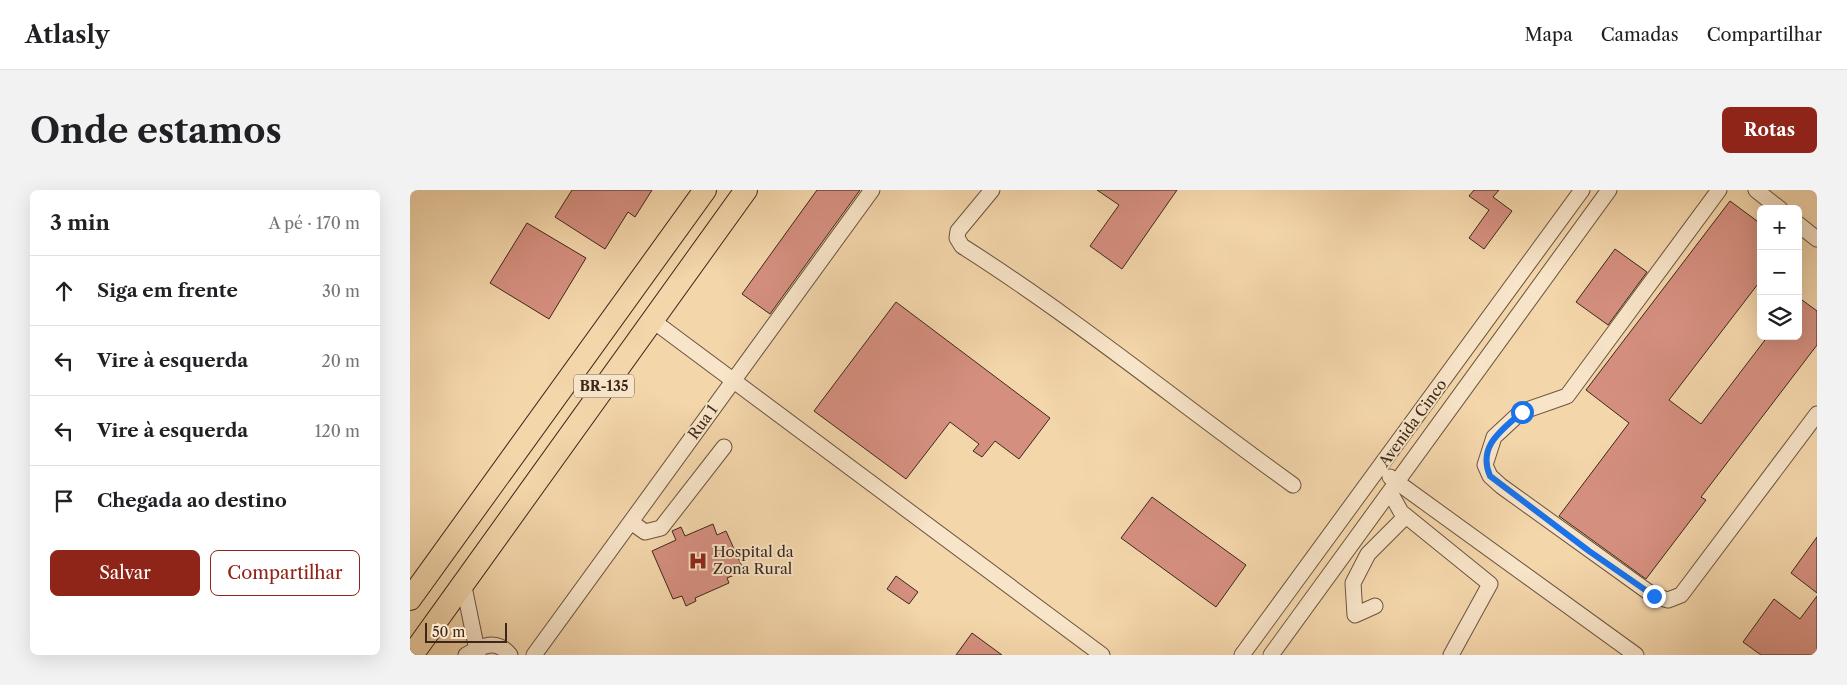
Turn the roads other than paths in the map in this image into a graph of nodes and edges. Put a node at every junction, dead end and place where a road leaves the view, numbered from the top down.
1 (705, 190) edge
2 (746, 190) edge
3 (872, 190) edge
4 (992, 190) edge
5 (1582, 190) edge
6 (1609, 190) edge
7 (1719, 190) edge
8 (1756, 190) edge
9 (1775, 205) edge
10 (1802, 227) edge
11 (1817, 239) edge
12 (652, 320) junction
13 (734, 381) junction
14 (1817, 414) edge
15 (724, 446) dead end
16 (1379, 469) junction
17 (1293, 485) dead end
18 (1393, 487) junction
19 (1406, 516) junction
20 (631, 522) junction
21 (462, 582) junction
22 (410, 599) edge
23 (1375, 606) dead end
24 (469, 609) junction
25 (474, 653) edge
26 (412, 655) edge
27 (458, 655) edge
28 (510, 655) edge
29 (534, 655) edge
30 (1102, 655) edge
31 (1242, 655) edge
32 (1271, 655) edge
33 (1451, 655) edge
34 (1636, 655) edge

1 - 22 highway, BR-135
2 - 12 highway, BR-135
3 - 13 street, Rua 1
4 - 17 street
5 - 16 street, Avenida Cinco
6 - 18 street, Avenida Cinco
7 - 14 street
8 - 9 street
10 - 11 street
12 - 13 street
12 - 21 highway, BR-135
13 - 20 street, Rua 1
13 - 30 street
15 - 20 street
16 - 18 street
16 - 31 street, Avenida Cinco
18 - 19 street
18 - 32 street, Avenida Cinco
18 - 34 street
19 - 23 street
19 - 33 street
20 - 29 street, Rua 1
21 - 24 street
21 - 26 highway, BR-135
24 - 25 street
24 - 27 street
25 - 28 street

